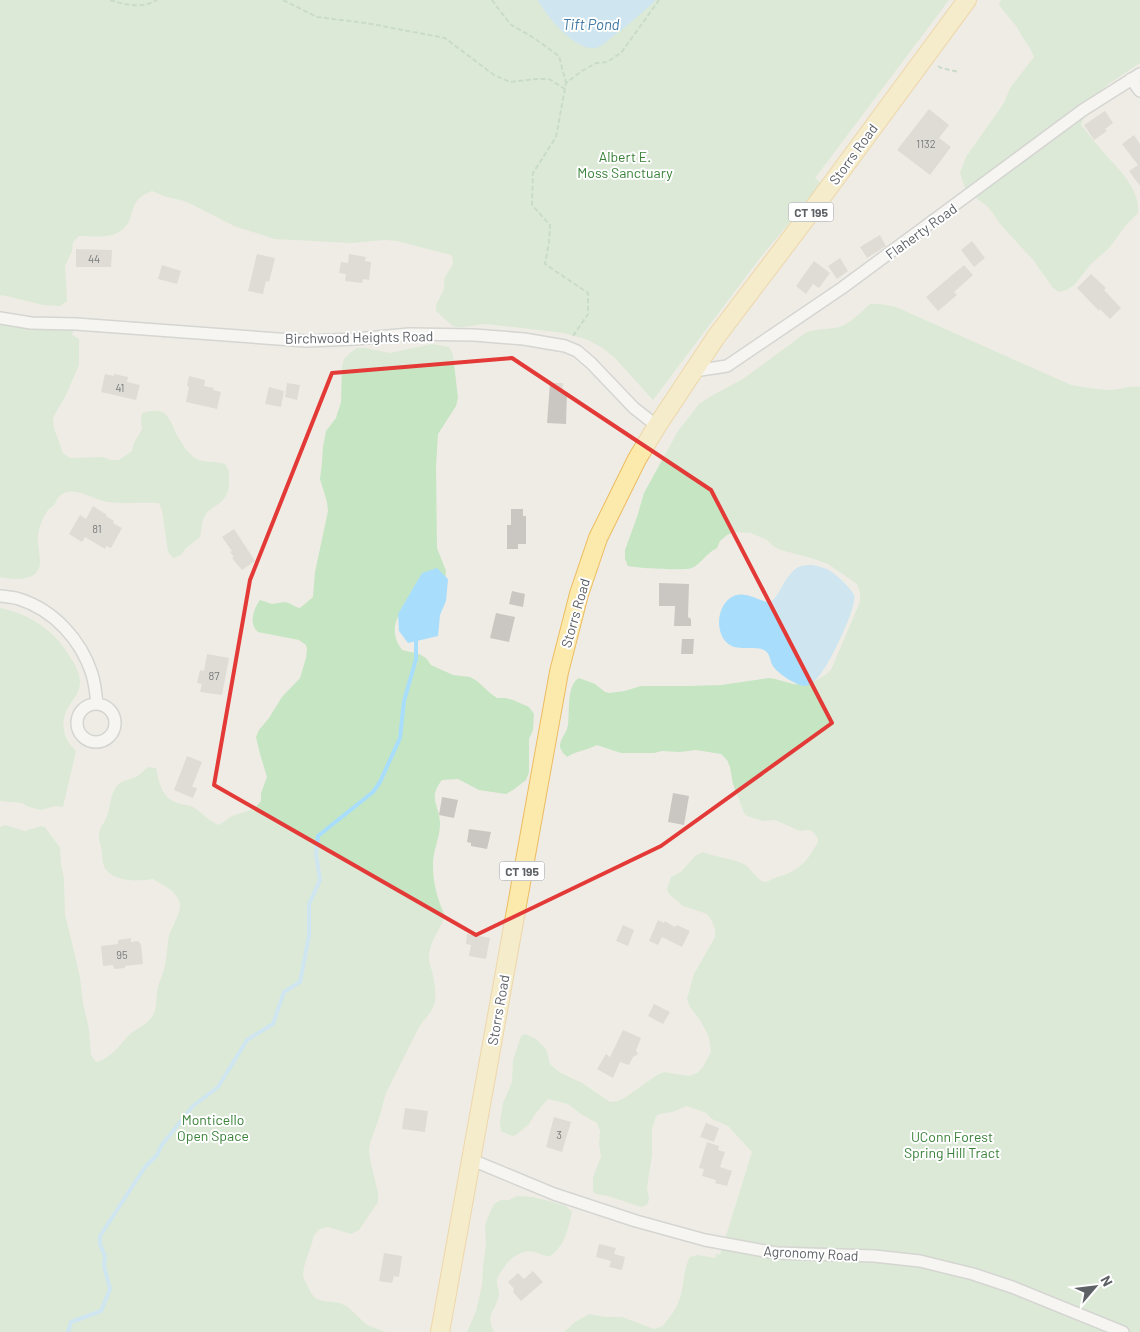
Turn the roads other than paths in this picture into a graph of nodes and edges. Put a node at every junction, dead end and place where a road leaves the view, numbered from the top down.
1 (967, 0) edge
2 (1136, 76) edge
3 (1140, 91) edge
4 (0, 318) edge
5 (694, 371) junction
6 (657, 426) junction
7 (0, 596) edge
8 (97, 704) dead end
9 (472, 1160) junction
10 (440, 1332) edge
11 (1123, 1332) edge

1 - 5 main road, Storrs Road / CT 195
2 - 3 street
2 - 5 street, Flaherty Road
4 - 6 street, Birchwood Heights Road
5 - 6 main road, Storrs Road / CT 195
6 - 9 main road, Storrs Road / CT 195
7 - 8 street
9 - 10 main road, Storrs Road / CT 195
9 - 11 street, Agronomy Road

